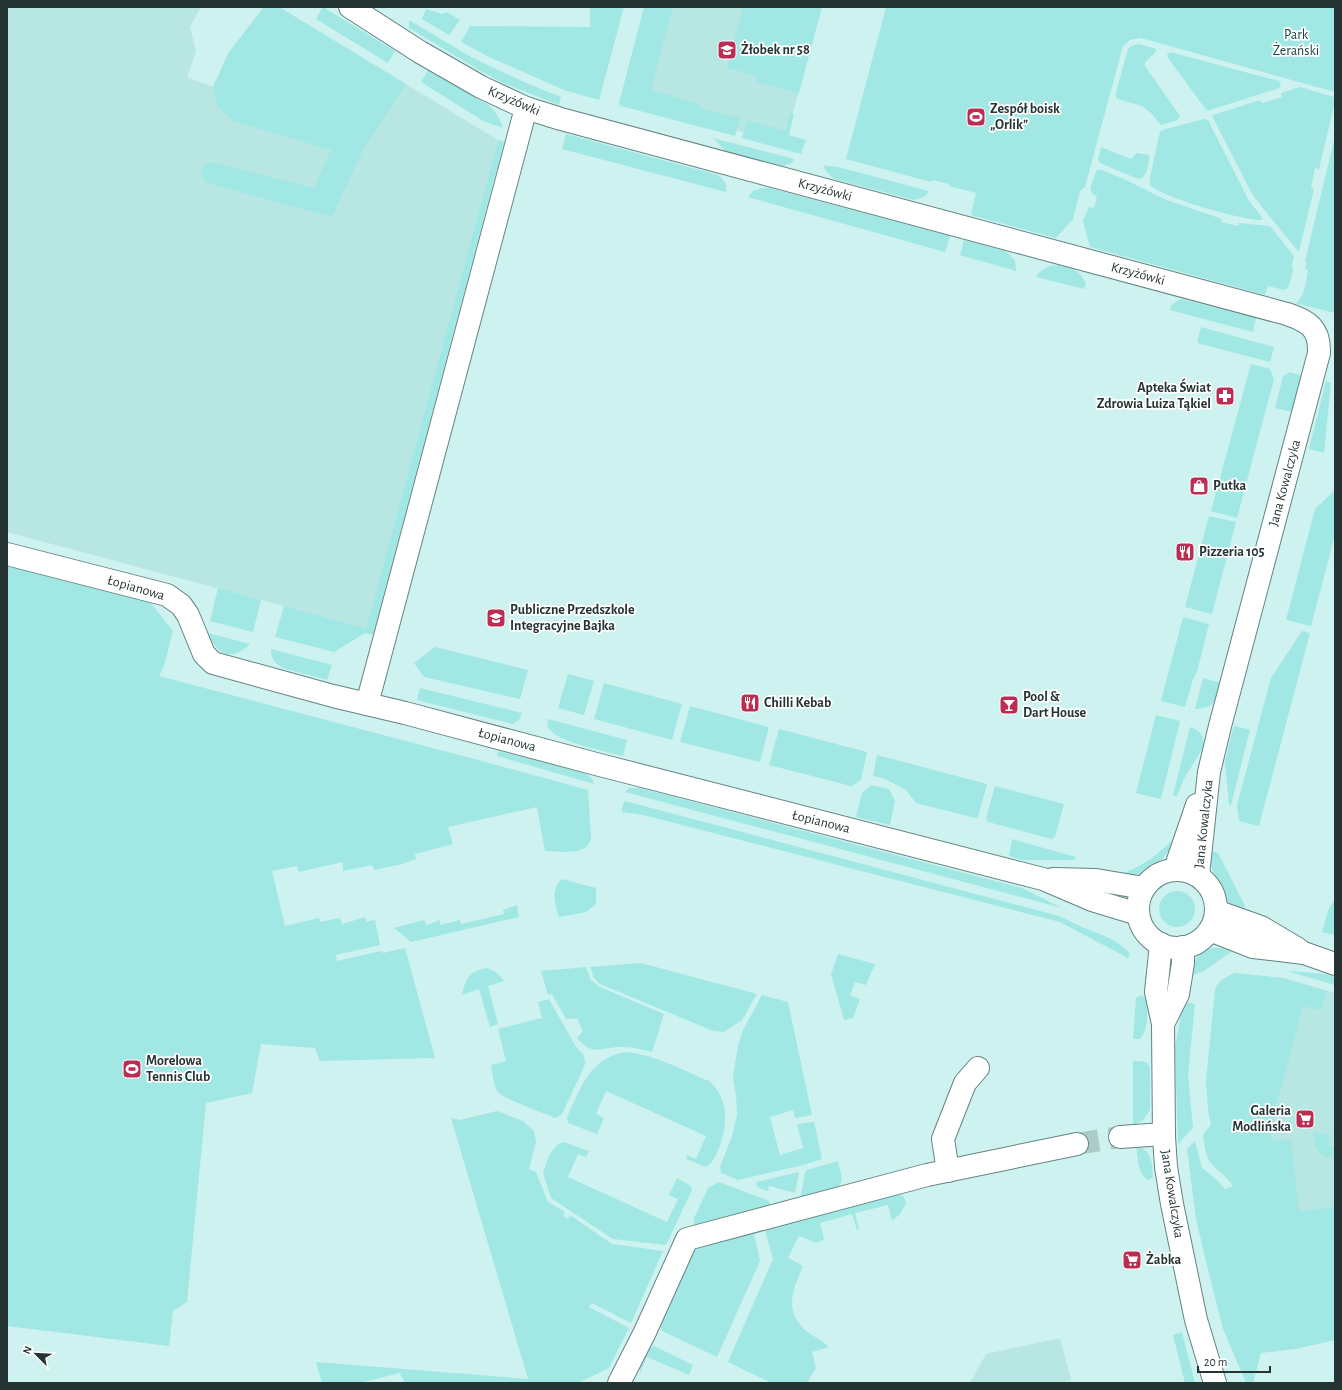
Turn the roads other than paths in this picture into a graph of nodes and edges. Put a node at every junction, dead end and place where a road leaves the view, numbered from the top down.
1 (350, 7) edge
2 (526, 108) junction
3 (1316, 332) joint
4 (7, 554) edge
5 (367, 704) junction
6 (1209, 772) junction
7 (1174, 869) junction
8 (1198, 875) junction
9 (1043, 879) junction
10 (1144, 888) junction
11 (1138, 914) junction
12 (1213, 921) junction
13 (1160, 944) junction
14 (1183, 947) junction
15 (1335, 964) edge
16 (1164, 1024) junction
17 (978, 1068) dead end
18 (1164, 1134) junction
19 (1120, 1137) tunnel mouth
20 (1077, 1144) tunnel mouth
21 (948, 1171) junction
22 (619, 1383) edge
23 (1215, 1383) edge

1 - 2 street, Krzyżówki
2 - 3 street, Krzyżówki
2 - 5 street
3 - 6 street, Jana Kowalczyka
4 - 5 street, Łopianowa
5 - 9 street, Łopianowa
6 - 7 street, Jana Kowalczyka
6 - 8 street, Jana Kowalczyka
7 - 8 street, Jana Kowalczyka
7 - 10 street, Jana Kowalczyka
8 - 12 street, Jana Kowalczyka
9 - 10 street, Łopianowa
9 - 11 street, Łopianowa
10 - 11 street
11 - 13 street
12 - 14 street
12 - 15 street
13 - 14 street
13 - 16 street, Jana Kowalczyka
14 - 16 street, Jana Kowalczyka
16 - 18 street, Jana Kowalczyka
17 - 21 street
18 - 19 street
18 - 23 street, Jana Kowalczyka
20 - 21 street
21 - 22 street

